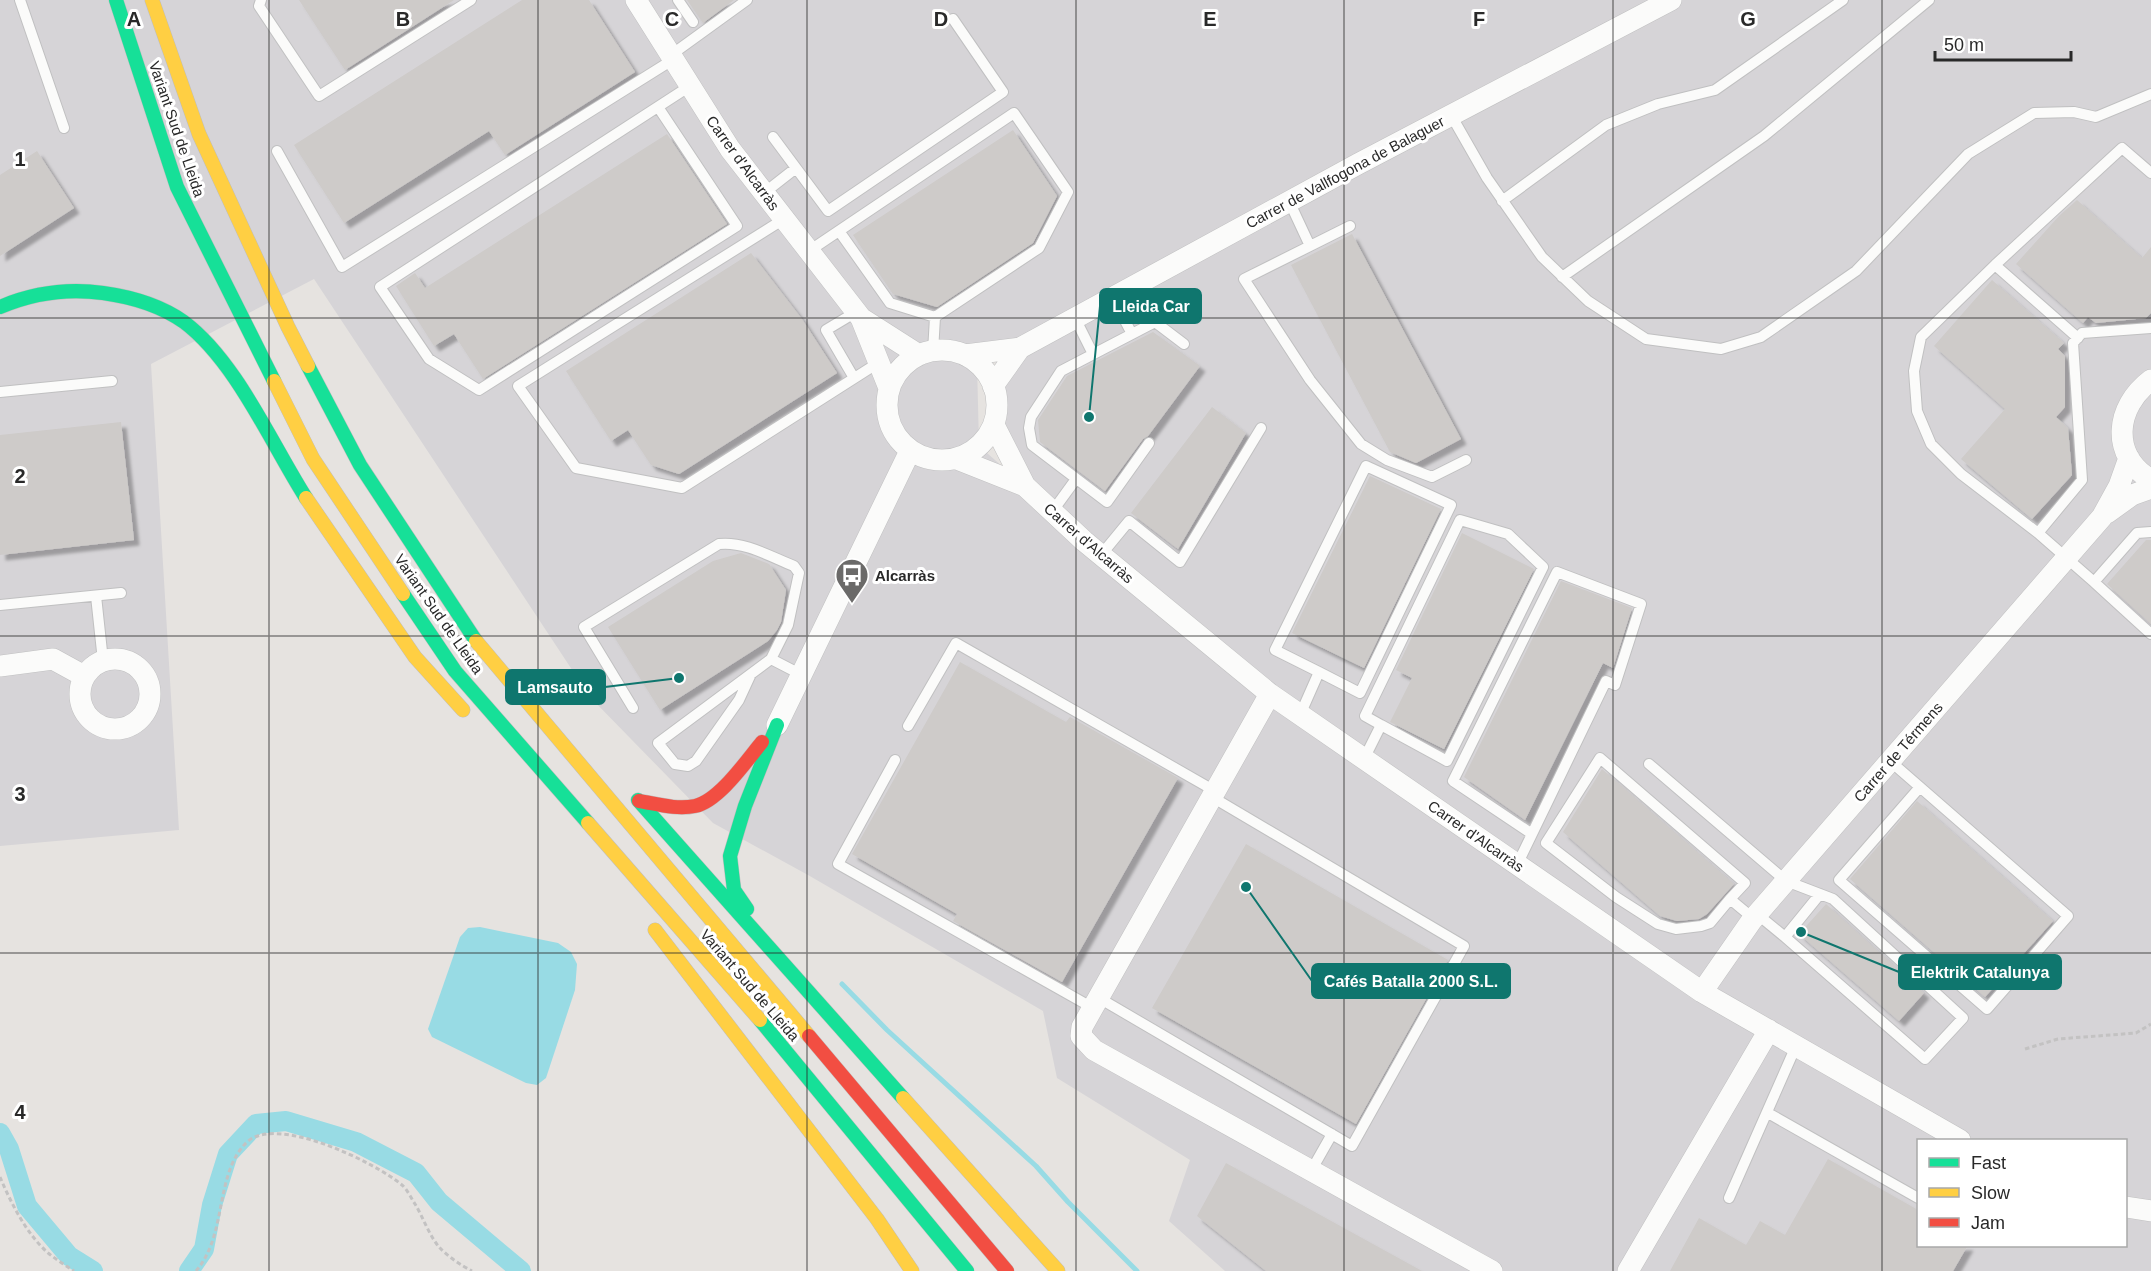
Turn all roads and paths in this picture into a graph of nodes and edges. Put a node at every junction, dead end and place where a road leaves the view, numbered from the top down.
1 (20, 0) edge
2 (116, 0) edge
3 (152, 0) edge
4 (261, 0) edge
5 (471, 0) edge
6 (636, 0) edge
7 (678, 0) edge
8 (747, 0) edge
9 (1671, 0) edge
10 (1843, 0) edge
11 (1929, 0) edge
12 (953, 19) dead end
13 (693, 22) dead end
14 (672, 57) junction
15 (690, 86) junction
16 (2151, 94) edge
17 (658, 107) junction
18 (1451, 115) junction
19 (64, 128) dead end
20 (773, 137) dead end
21 (278, 151) dead end
22 (796, 168) junction
23 (2151, 173) edge
24 (764, 194) junction
25 (1289, 201) junction
26 (1502, 201) junction
27 (784, 219) junction
28 (1350, 226) dead end
29 (839, 231) junction
30 (1310, 246) junction
31 (809, 251) junction
32 (1995, 265) junction
33 (1563, 277) junction
34 (1113, 297) junction
35 (0, 307) edge
36 (858, 315) junction
37 (935, 317) junction
38 (1075, 318) junction
39 (2151, 328) edge
40 (1132, 334) junction
41 (2078, 338) junction
42 (1184, 344) dead end
43 (1020, 348) junction
44 (926, 353) junction
45 (1094, 354) junction
46 (965, 355) junction
47 (878, 363) junction
48 (854, 378) junction
49 (2151, 380) edge
50 (112, 381) dead end
51 (993, 386) junction
52 (889, 388) junction
53 (0, 392) edge
54 (994, 425) junction
55 (1262, 428) dead end
56 (1149, 443) dead end
57 (910, 451) junction
58 (2129, 458) junction
59 (957, 459) junction
60 (1466, 460) dead end
61 (360, 465) junction
62 (1076, 479) junction
63 (2151, 480) edge
64 (1025, 486) junction
65 (2151, 488) edge
66 (1052, 512) junction
67 (2102, 517) junction
68 (2151, 532) edge
69 (2038, 533) junction
70 (1101, 555) junction
71 (2066, 558) junction
72 (2094, 582) junction
73 (121, 593) dead end
74 (96, 596) junction
75 (0, 606) edge
76 (481, 623) dead end
77 (2151, 634) edge
78 (771, 659) junction
79 (103, 661) junction
80 (0, 666) edge
81 (455, 670) junction
82 (1319, 672) junction
83 (751, 674) junction
84 (802, 675) junction
85 (84, 676) junction
86 (1270, 694) junction
87 (633, 708) dead end
88 (1300, 715) junction
89 (473, 721) dead end
90 (777, 725) junction
91 (1381, 725) junction
92 (908, 726) dead end
93 (1364, 759) junction
94 (895, 760) dead end
95 (1890, 761) junction
96 (1649, 764) dead end
97 (1920, 787) junction
98 (1214, 794) junction
99 (1532, 834) junction
100 (586, 842) dead end
101 (1517, 864) junction
102 (1786, 881) junction
103 (1820, 894) junction
104 (1730, 899) junction
105 (644, 916) dead end
106 (1755, 917) junction
107 (1785, 937) junction
108 (789, 969) junction
109 (1702, 992) junction
110 (1096, 1003) junction
111 (2151, 1024) edge
112 (1769, 1030) junction
113 (1796, 1046) junction
114 (2025, 1049) dead end
115 (1767, 1113) junction
116 (1332, 1134) junction
117 (1958, 1139) edge
118 (1311, 1171) junction
119 (0, 1177) edge
120 (1917, 1197) edge
121 (1729, 1198) dead end
122 (2127, 1207) edge
123 (2151, 1211) edge
124 (74, 1271) edge
125 (196, 1271) edge
126 (472, 1271) edge
127 (912, 1271) edge
128 (967, 1271) edge
129 (1007, 1271) edge
130 (1058, 1271) edge
131 (1491, 1271) edge
132 (1628, 1271) edge

1 - 19 lane
2 - 81 highway, Variant Sud de Lleida
3 - 61 highway, Variant Sud de Lleida
4 - 5 lane
6 - 14 street, Carrer d'Alcarràs
7 - 13 lane
8 - 14 lane
9 - 18 street, Carrer de Vallfogona de Balaguer
10 - 26 lane
11 - 33 lane
12 - 22 lane
14 - 15 street, Carrer d'Alcarràs
14 - 21 lane
15 - 17 lane
15 - 24 street, Carrer d'Alcarràs
16 - 33 lane
17 - 17 lane
18 - 25 street, Carrer de Vallfogona de Balaguer
18 - 26 lane
20 - 22 lane
22 - 24 lane
23 - 32 lane
24 - 27 street, Carrer d'Alcarràs
25 - 30 lane
25 - 34 street, Carrer de Vallfogona de Balaguer
26 - 33 lane
27 - 31 street, Carrer d'Alcarràs
27 - 48 lane
28 - 30 lane
29 - 31 lane
29 - 37 lane
29 - 37 lane
30 - 60 lane
31 - 36 street, Carrer d'Alcarràs
32 - 41 lane
32 - 69 lane
34 - 38 street, Carrer de Vallfogona de Balaguer
34 - 40 lane
35 - 89 highway
36 - 44 street, Carrer d'Alcarràs
36 - 47 street, Carrer d'Alcarràs
36 - 48 lane
37 - 44 lane
38 - 43 street, Carrer de Vallfogona de Balaguer
38 - 45 lane
39 - 41 lane
40 - 42 lane
40 - 45 lane
41 - 69 lane
43 - 46 street
43 - 51 street
44 - 46 street
44 - 52 street
45 - 62 lane
46 - 51 street
47 - 48 lane
47 - 52 street, Carrer d'Alcarràs
49 - 58 street
50 - 53 lane
51 - 54 street
52 - 57 street
54 - 59 street
54 - 64 street, Carrer d'Alcarràs
55 - 70 lane
56 - 62 lane
57 - 59 street
57 - 84 street
58 - 63 street
58 - 67 street, Carrer de Térmens
59 - 64 street, Carrer d'Alcarràs
61 - 76 highway
61 - 129 highway, Variant Sud de Lleida
62 - 66 lane
64 - 66 street, Carrer d'Alcarràs
65 - 67 street, Carrer de Térmens
66 - 70 street, Carrer d'Alcarràs
67 - 71 street, Carrer de Térmens
68 - 72 lane
69 - 71 lane
70 - 86 street, Carrer d'Alcarràs
71 - 72 lane
71 - 95 street, Carrer de Térmens
72 - 77 lane
73 - 74 lane
74 - 75 lane
74 - 79 lane
78 - 83 lane
78 - 84 lane
78 - 87 lane
79 - 85 street
79 - 85 street
80 - 85 street
81 - 100 highway
81 - 128 highway, Variant Sud de Lleida
82 - 82 lane
82 - 88 lane
83 - 83 lane
84 - 90 street
86 - 88 street, Carrer d'Alcarràs
86 - 98 street
88 - 93 street, Carrer d'Alcarràs
90 - 108 highway
90 - 108 highway
91 - 91 lane
91 - 93 lane
92 - 98 lane
93 - 101 street, Carrer d'Alcarràs
94 - 110 lane
95 - 97 lane
95 - 102 street, Carrer de Térmens
96 - 102 lane
97 - 97 lane
98 - 110 street
98 - 116 lane
99 - 99 lane
99 - 101 lane
101 - 109 street, Carrer d'Alcarràs
102 - 103 lane
102 - 106 street, Carrer de Térmens
103 - 107 lane
103 - 107 lane
104 - 104 lane
104 - 106 lane
105 - 127 highway
106 - 107 lane
106 - 109 street, Carrer de Térmens
108 - 130 highway
109 - 112 street, Carrer d'Alcarràs
110 - 116 lane
110 - 118 street
111 - 114 path
112 - 113 street, Carrer d'Alcarràs
112 - 132 street
113 - 115 lane
113 - 117 street, Carrer d'Alcarràs
115 - 120 lane
115 - 121 lane
116 - 118 lane
118 - 131 street
119 - 124 path
122 - 123 street
125 - 126 path

